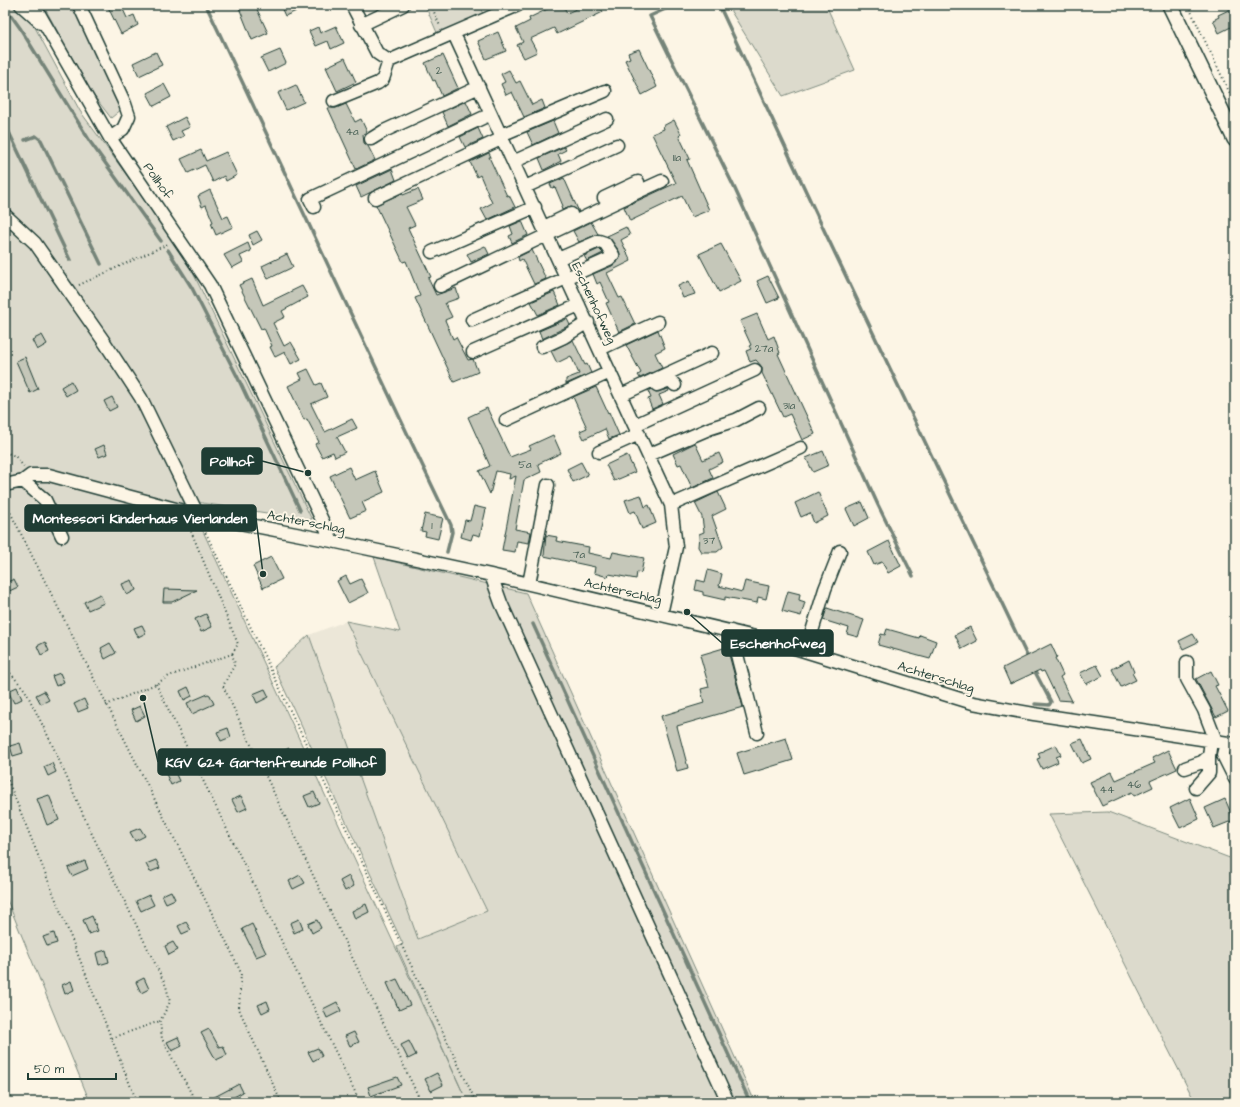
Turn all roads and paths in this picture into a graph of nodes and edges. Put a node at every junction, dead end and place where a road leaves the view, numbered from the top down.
1 (21, 5) edge
2 (34, 5) edge
3 (79, 5) edge
4 (352, 5) edge
5 (403, 5) edge
6 (431, 5) edge
7 (518, 5) edge
8 (1170, 5) edge
9 (1188, 5) edge
10 (360, 25) junction
11 (46, 27) junction
12 (450, 36) junction
13 (390, 61) junction
14 (479, 87) junction
15 (605, 91) dead end
16 (334, 101) dead end
17 (1235, 104) edge
18 (491, 114) junction
19 (607, 119) dead end
20 (502, 136) junction
21 (110, 138) junction
22 (1235, 138) edge
23 (371, 139) dead end
24 (617, 145) dead end
25 (513, 162) junction
26 (662, 181) dead end
27 (638, 182) dead end
28 (525, 187) junction
29 (375, 198) dead end
30 (314, 207) dead end
31 (534, 208) junction
32 (5, 215) edge
33 (546, 232) junction
34 (180, 238) junction
35 (432, 252) dead end
36 (558, 259) junction
37 (566, 277) junction
38 (440, 286) dead end
39 (68, 290) junction
40 (579, 305) junction
41 (472, 320) dead end
42 (588, 322) junction
43 (658, 322) dead end
44 (542, 347) dead end
45 (600, 349) junction
46 (473, 352) dead end
47 (712, 353) dead end
48 (755, 370) dead end
49 (610, 372) junction
50 (675, 385) dead end
51 (622, 398) junction
52 (759, 408) dead end
53 (506, 420) dead end
54 (637, 430) junction
55 (801, 448) dead end
56 (5, 452) edge
57 (599, 452) dead end
58 (648, 455) junction
59 (27, 478) junction
60 (5, 485) edge
61 (548, 485) dead end
62 (5, 502) edge
63 (672, 505) junction
64 (182, 510) junction
65 (198, 515) junction
66 (62, 536) dead end
67 (332, 541) junction
68 (840, 551) dead end
69 (491, 575) junction
70 (529, 584) junction
71 (661, 614) junction
72 (731, 631) junction
73 (806, 651) junction
74 (232, 654) junction
75 (1187, 662) dead end
76 (5, 667) edge
77 (156, 684) junction
78 (106, 705) junction
79 (757, 733) dead end
80 (1222, 742) edge
81 (1209, 756) junction
82 (1185, 768) dead end
83 (5, 773) edge
84 (1235, 779) edge
85 (1196, 788) dead end
86 (160, 1021) junction
87 (112, 1038) junction
88 (137, 1102) edge
89 (196, 1102) edge
90 (281, 1102) edge
91 (360, 1102) edge
92 (421, 1102) edge
93 (476, 1102) edge
94 (728, 1102) edge

1 - 11 street
2 - 11 street, Pollhof
3 - 21 street
4 - 10 street
5 - 10 street
6 - 12 path
7 - 12 street
8 - 22 main road
9 - 17 path
10 - 13 street
11 - 21 street, Pollhof
12 - 13 street
12 - 14 street, Eschenhofweg
13 - 16 street
14 - 18 street, Eschenhofweg
14 - 23 street
15 - 20 street
18 - 20 street, Eschenhofweg
18 - 30 street
19 - 25 street
20 - 25 street, Eschenhofweg
20 - 29 street
21 - 34 street, Pollhof
24 - 28 street
25 - 28 street, Eschenhofweg
26 - 33 street
27 - 33 street
28 - 31 street, Eschenhofweg
31 - 33 street, Eschenhofweg
31 - 35 street
32 - 39 street
33 - 36 street, Eschenhofweg
33 - 38 street
34 - 39 path
34 - 67 street, Pollhof
36 - 37 street, Eschenhofweg
36 - 37 street
37 - 40 street, Eschenhofweg
37 - 41 street
39 - 65 street
40 - 42 street, Eschenhofweg
40 - 46 street
42 - 44 street
42 - 45 street, Eschenhofweg
43 - 45 street
45 - 49 street, Eschenhofweg
47 - 51 street
48 - 54 street
49 - 51 street, Eschenhofweg
49 - 53 street
50 - 51 street
51 - 54 street, Eschenhofweg
52 - 58 street
54 - 57 street
54 - 58 street, Eschenhofweg
55 - 63 street
56 - 59 path
58 - 63 street, Eschenhofweg
59 - 60 street, Achterschlag
59 - 64 street, Achterschlag
59 - 66 street
61 - 70 street
62 - 78 path
63 - 71 street, Eschenhofweg
64 - 65 street, Achterschlag
64 - 74 path
65 - 67 street, Achterschlag
65 - 93 path
67 - 69 street, Achterschlag
68 - 73 street
69 - 70 street, Achterschlag
69 - 94 street
70 - 71 street, Achterschlag
71 - 72 street, Achterschlag
72 - 73 street, Achterschlag
72 - 79 street
73 - 80 street, Achterschlag
74 - 77 path
74 - 92 path
75 - 80 street
76 - 86 path
77 - 78 path
77 - 91 path
78 - 90 path
80 - 81 street
80 - 84 street
81 - 82 street
81 - 85 street
83 - 87 path
86 - 87 path
86 - 89 path
87 - 88 path

